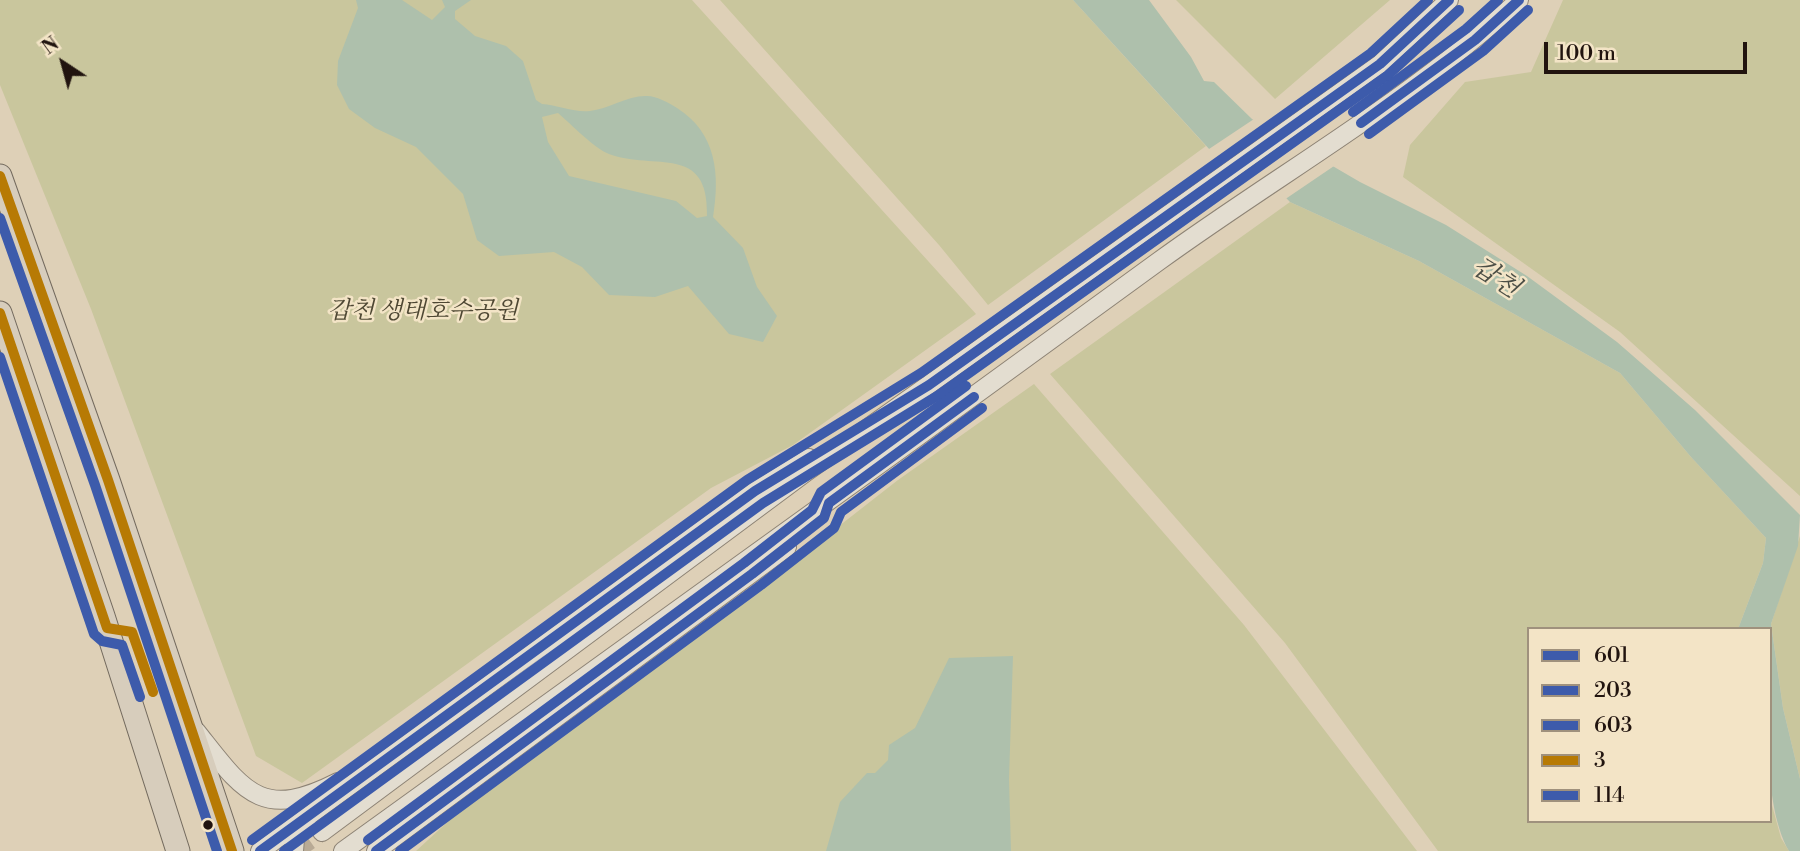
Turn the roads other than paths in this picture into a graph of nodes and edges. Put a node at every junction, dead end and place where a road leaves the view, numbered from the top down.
1 (1449, 0) edge
2 (1519, 0) edge
3 (0, 176) edge
4 (0, 313) edge
5 (803, 468) junction
6 (829, 503) junction
7 (192, 726) junction
8 (384, 758) junction
9 (313, 811) junction
10 (321, 832) tunnel mouth
11 (178, 851) edge
12 (232, 851) edge
13 (260, 851) edge
14 (294, 851) edge
15 (344, 851) edge
16 (376, 851) edge

1 - 5 street
2 - 6 street
3 - 7 main road
4 - 11 main road
5 - 8 street
5 - 10 street
6 - 15 street
6 - 16 street
7 - 8 street
7 - 12 main road
8 - 9 street
9 - 13 street
9 - 14 street

